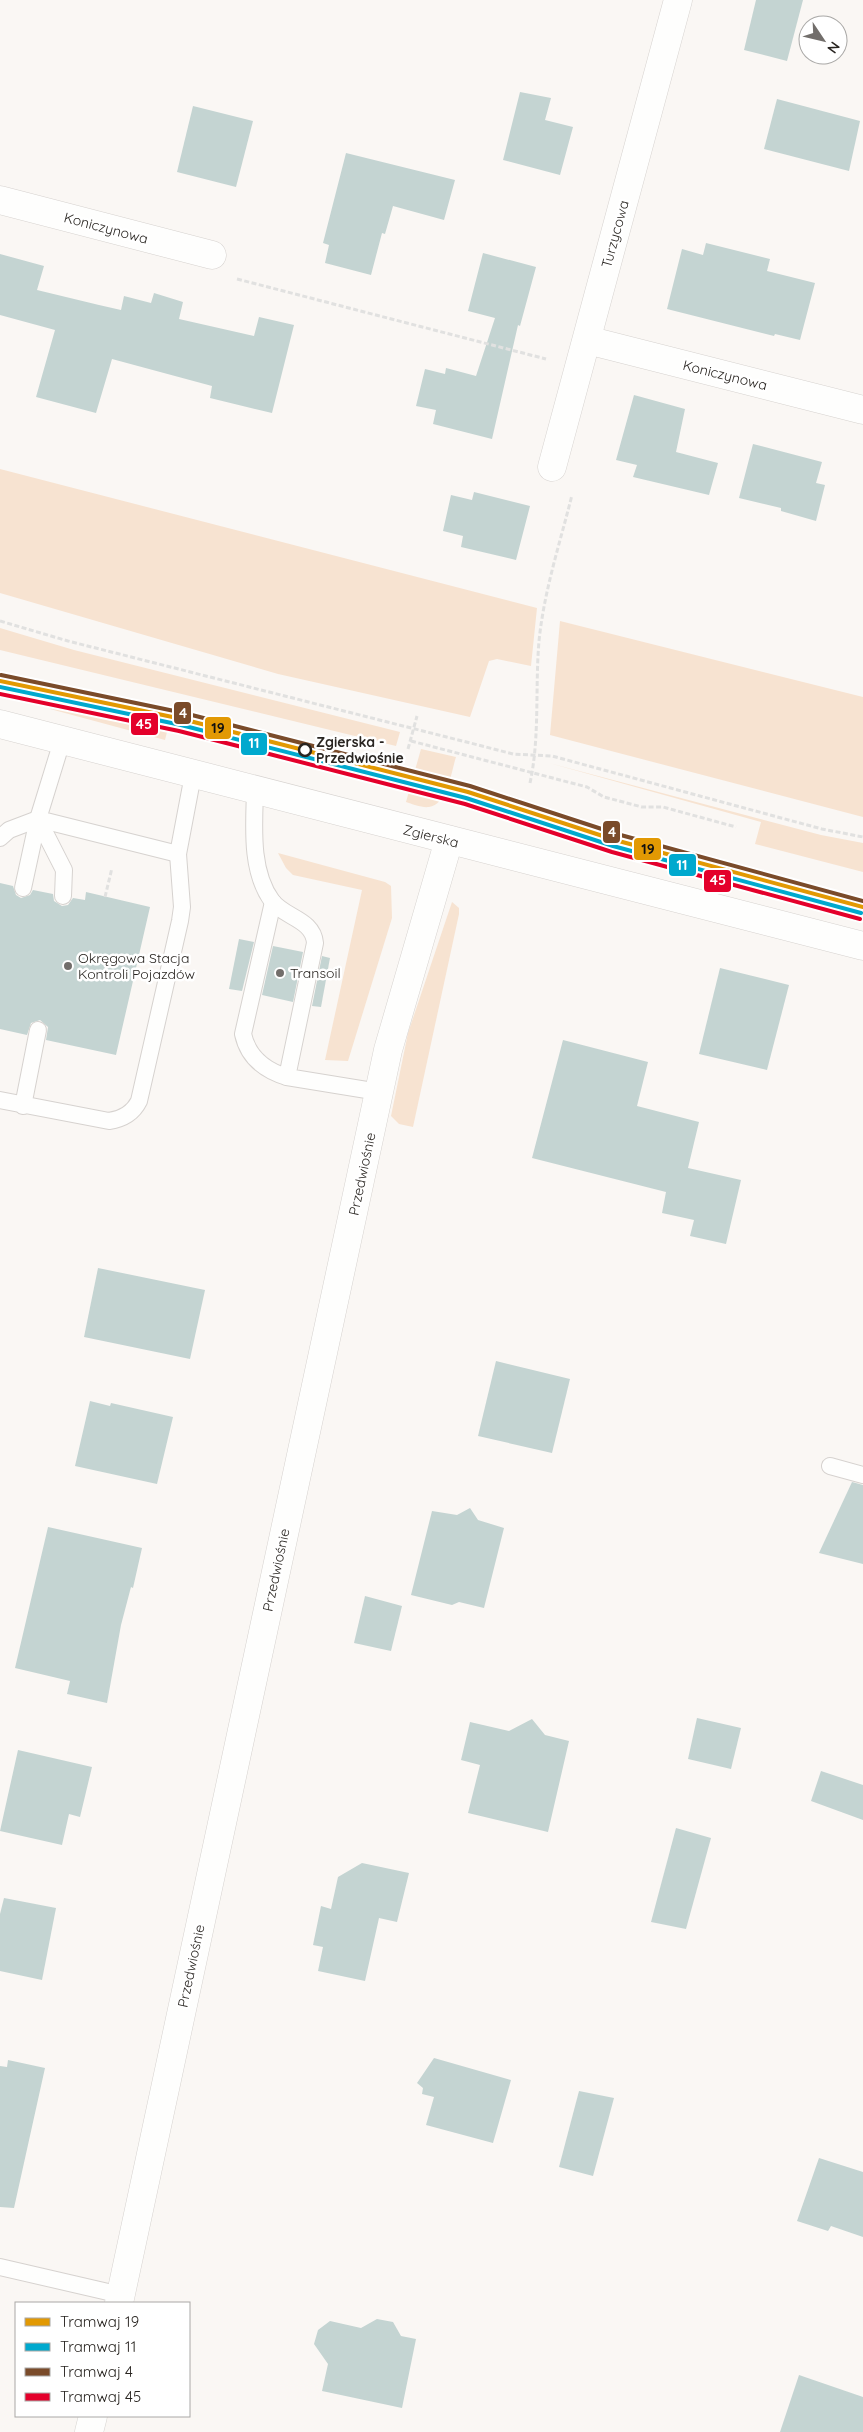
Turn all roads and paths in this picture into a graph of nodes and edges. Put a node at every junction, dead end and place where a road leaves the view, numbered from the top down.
1 (678, 0) edge
2 (0, 200) edge
3 (212, 256) joint
4 (587, 340) junction
5 (580, 368) junction
6 (863, 410) edge
7 (552, 467) joint
8 (0, 621) edge
9 (417, 716) dead end
10 (0, 724) edge
11 (414, 729) junction
12 (411, 740) junction
13 (62, 741) junction
14 (408, 749) dead end
15 (535, 755) junction
16 (532, 772) junction
17 (193, 775) junction
18 (530, 783) dead end
19 (256, 791) junction
20 (38, 819) junction
21 (736, 827) dead end
22 (863, 837) edge
23 (0, 838) edge
24 (449, 840) junction
25 (178, 854) junction
26 (23, 888) dead end
27 (64, 896) dead end
28 (272, 902) junction
29 (863, 946) edge
30 (38, 1030) dead end
31 (286, 1076) junction
32 (379, 1092) junction
33 (0, 1100) edge
34 (23, 1106) junction
35 (830, 1466) dead end
36 (863, 1475) edge
37 (0, 2267) edge
38 (120, 2299) edge
39 (93, 2417) edge
40 (89, 2432) edge

1 - 4 street, Turzycowa
2 - 3 street, Koniczynowa
3 - 5 path
4 - 5 street, Turzycowa
4 - 6 street, Koniczynowa
5 - 7 street, Turzycowa
7 - 15 path
8 - 11 path
9 - 11 path
10 - 13 street, Zgierska
11 - 12 path
11 - 15 path
12 - 14 path
12 - 16 path
13 - 17 street, Zgierska
13 - 20 lane
15 - 16 path
15 - 22 path
16 - 18 path
16 - 21 path
17 - 19 street, Zgierska
17 - 25 lane
19 - 24 street, Zgierska
19 - 28 lane
20 - 23 lane
20 - 25 lane
20 - 26 lane
20 - 27 lane
24 - 29 street, Zgierska
24 - 32 street, Przedwiośnie
25 - 34 lane
28 - 31 lane
28 - 31 lane
30 - 34 lane
31 - 32 lane
32 - 38 street, Przedwiośnie
33 - 34 lane
35 - 36 lane
37 - 38 lane
39 - 40 street

